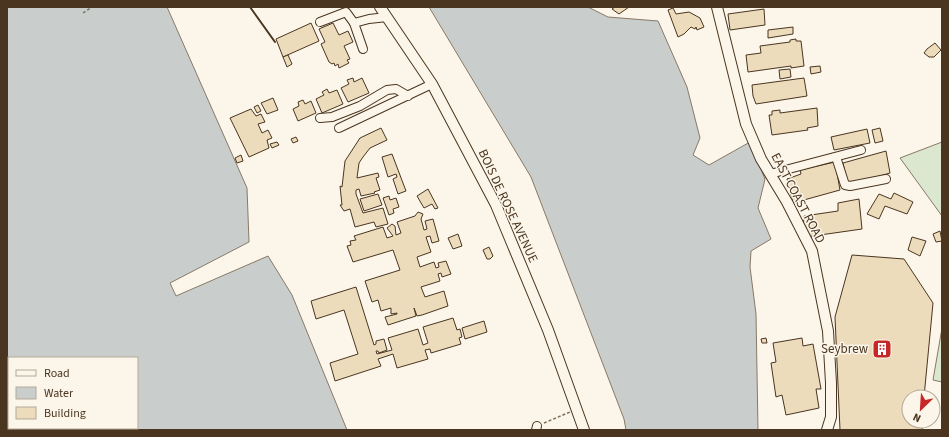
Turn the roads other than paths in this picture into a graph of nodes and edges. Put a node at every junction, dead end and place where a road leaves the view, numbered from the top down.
1 (380, 7) edge
2 (717, 7) edge
3 (387, 17) junction
4 (320, 22) dead end
5 (354, 23) junction
6 (363, 49) dead end
7 (432, 84) junction
8 (408, 96) junction
9 (320, 118) dead end
10 (339, 128) dead end
11 (861, 150) dead end
12 (836, 157) junction
13 (770, 174) junction
14 (886, 179) dead end
15 (584, 430) edge
16 (827, 430) edge

1 - 3 main road, BOIS DE ROSE AVENUE
2 - 13 main road, EAST COAST ROAD
3 - 5 lane
3 - 7 main road, BOIS DE ROSE AVENUE
4 - 5 lane
5 - 6 lane
7 - 8 lane
7 - 15 main road, BOIS DE ROSE AVENUE
8 - 9 lane
8 - 10 lane
11 - 12 lane
12 - 13 lane
12 - 14 lane
13 - 16 main road, EAST COAST ROAD

